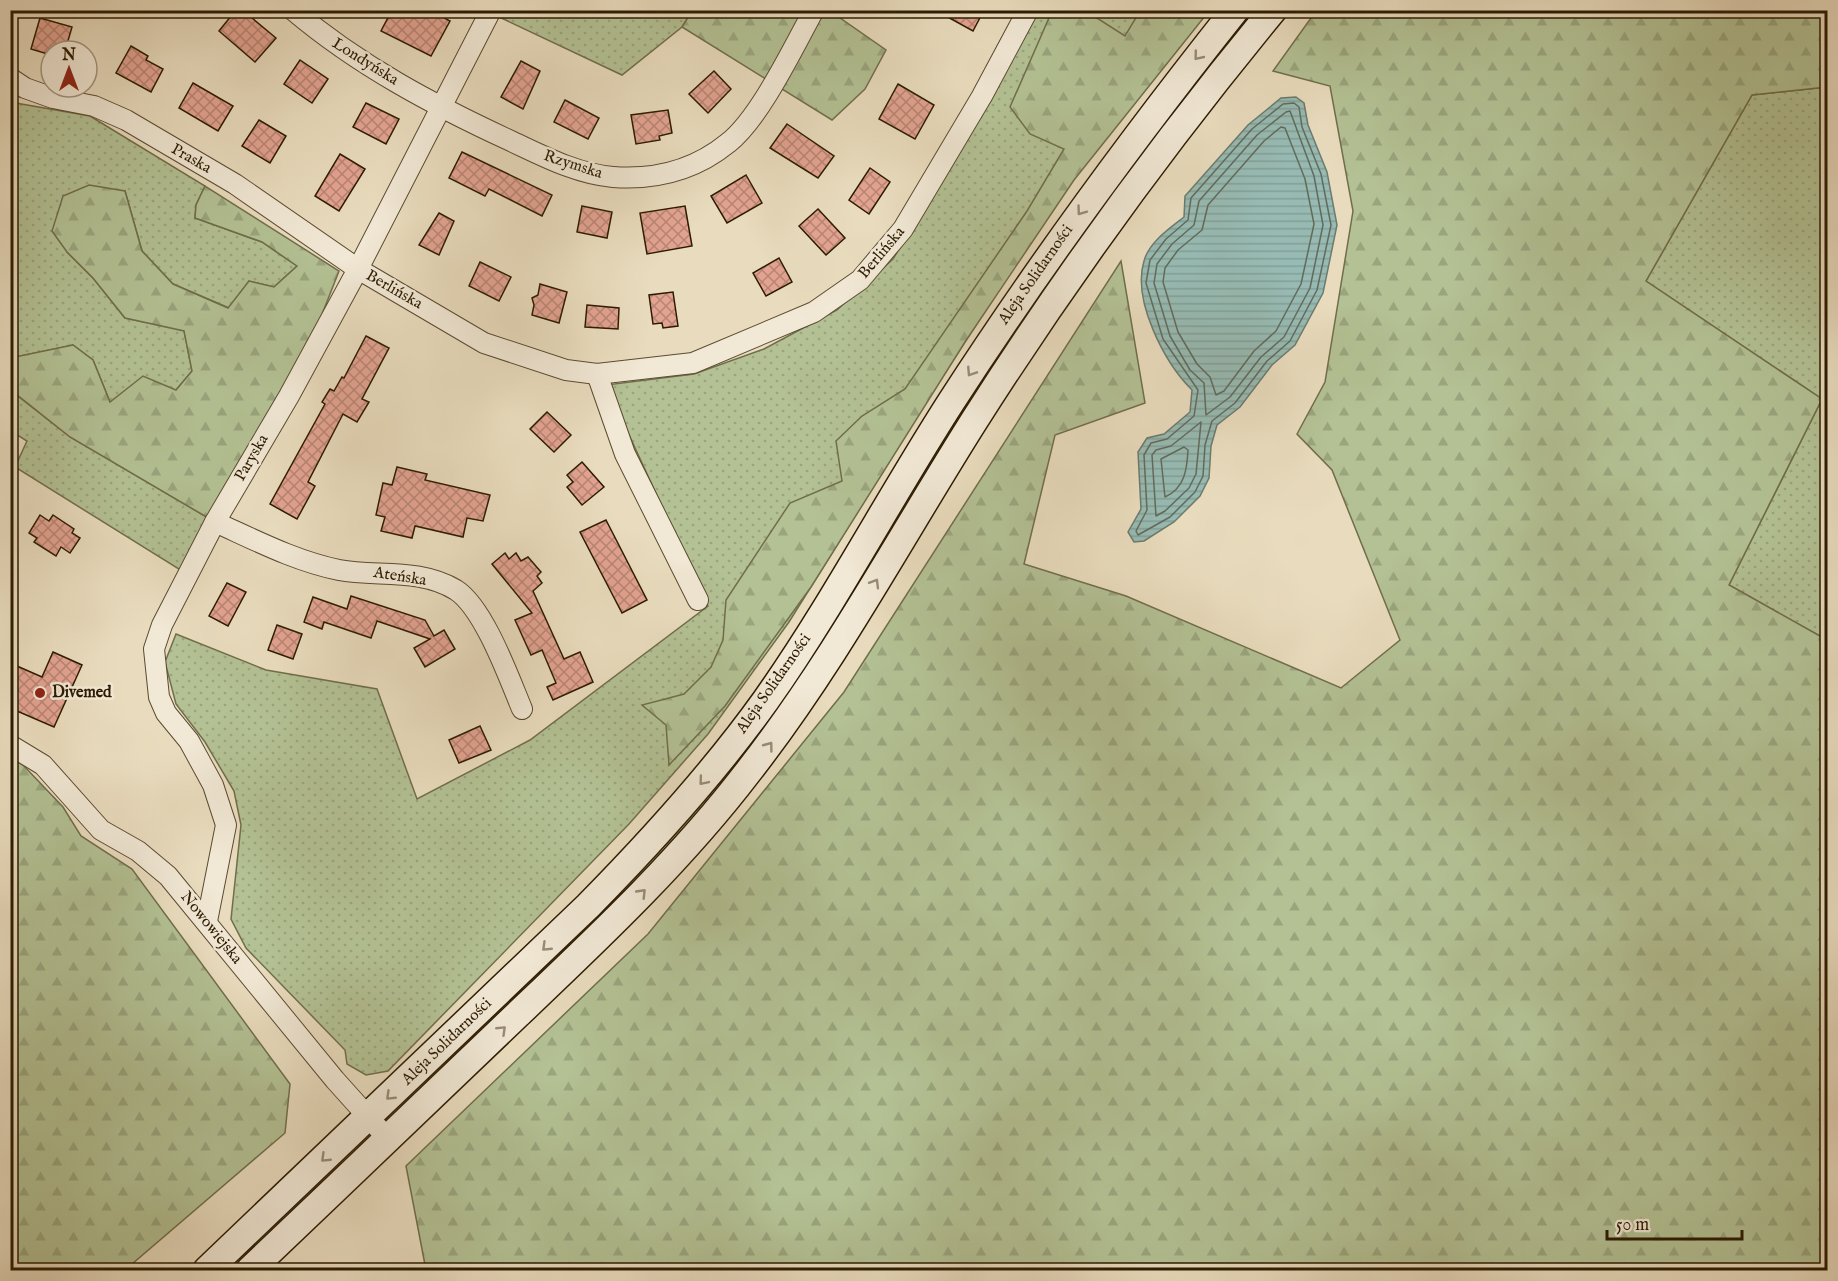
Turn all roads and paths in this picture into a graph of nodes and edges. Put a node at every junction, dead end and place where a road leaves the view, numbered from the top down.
1 (293, 10) edge
2 (490, 10) edge
3 (814, 10) edge
4 (1028, 10) edge
5 (1235, 10) edge
6 (1273, 10) edge
7 (10, 78) edge
8 (441, 109) junction
9 (358, 269) junction
10 (597, 374) junction
11 (215, 522) junction
12 (698, 600) dead end
13 (522, 709) dead end
14 (10, 745) edge
15 (207, 921) junction
16 (368, 1118) junction
17 (388, 1139) junction
18 (207, 1270) edge
19 (250, 1270) edge

1 - 8 street, Londyńska
2 - 8 street, Paryska
3 - 8 street, Rzymska
4 - 10 street, Berlińska
5 -> 16 main road, Aleja Solidarności
17 -> 6 main road, Aleja Solidarności
7 - 9 street, Praska
8 - 9 street, Paryska
9 - 10 street, Berlińska
9 - 11 street, Paryska
10 - 12 street
11 - 13 street, Ateńska
11 - 15 street, Paryska
14 - 15 street, Nowowiejska
15 - 16 street, Nowowiejska
16 - 17 street, Nowowiejska
16 -> 18 main road, Aleja Solidarności
17 - 19 main road, Aleja Solidarności

